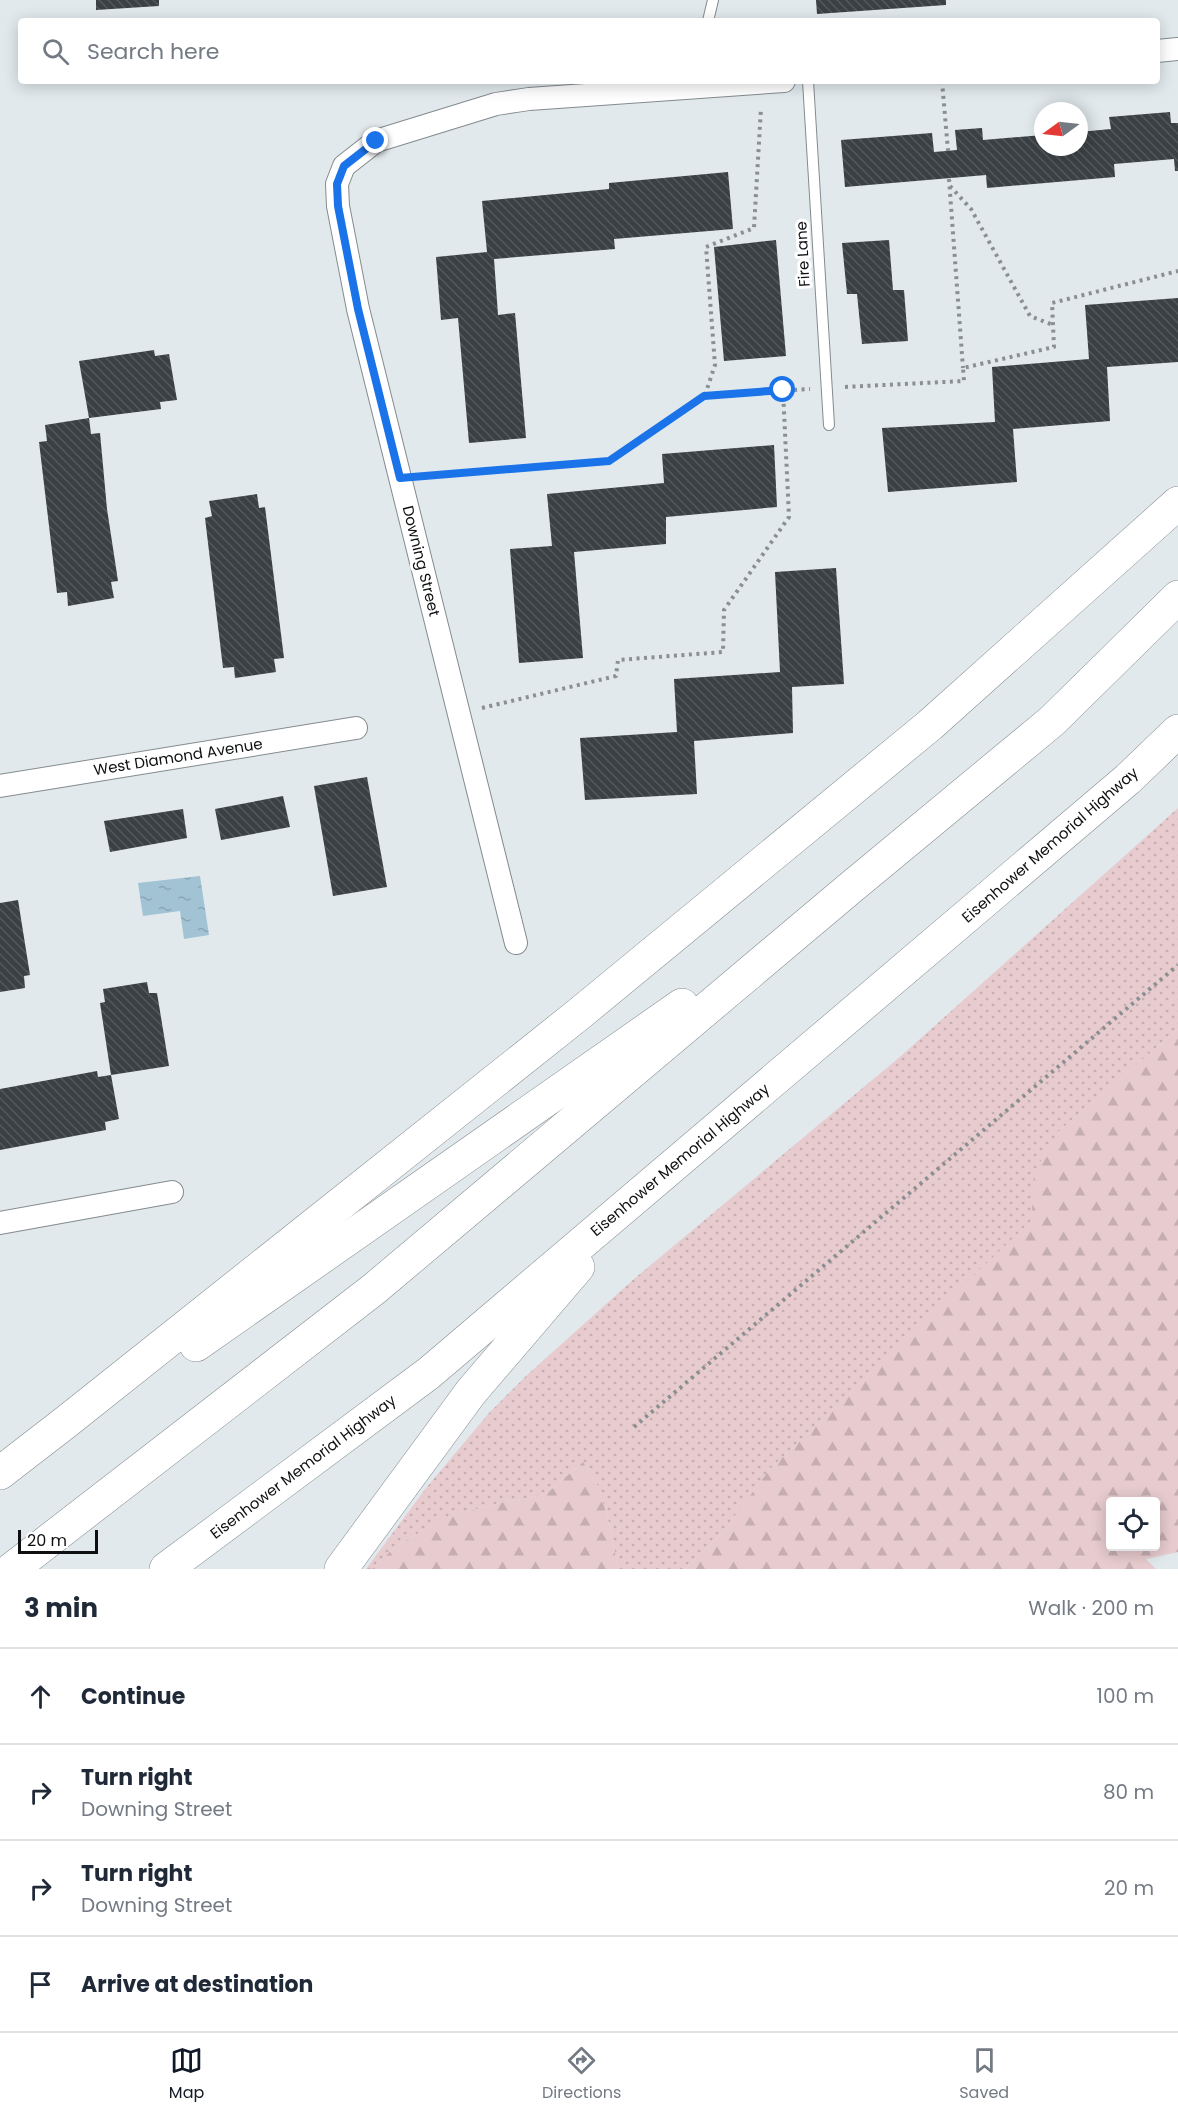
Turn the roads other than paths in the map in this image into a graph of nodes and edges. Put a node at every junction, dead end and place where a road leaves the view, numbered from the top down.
1 (713, 0) edge
2 (709, 18) edge
3 (1178, 49) edge
4 (1160, 51) edge
5 (708, 84) edge
6 (808, 84) edge
7 (829, 425) dead end
8 (1178, 503) edge
9 (1178, 597) edge
10 (356, 728) dead end
11 (1178, 731) edge
12 (0, 786) edge
13 (849, 889) junction
14 (516, 943) dead end
15 (644, 1190) junction
16 (172, 1192) dead end
17 (0, 1222) edge
18 (0, 1473) edge
19 (0, 1484) edge
20 (12, 1569) edge
21 (166, 1569) edge
22 (341, 1569) edge

1 - 2 lane
3 - 4 street
5 - 14 street, Downing Street
6 - 7 lane, Fire Lane
8 - 18 highway
9 - 13 highway
10 - 12 street, West Diamond Avenue
11 - 15 highway, Eisenhower Memorial Highway
13 - 19 highway
13 - 20 highway
15 - 21 highway, Eisenhower Memorial Highway
15 - 22 highway
16 - 17 street

